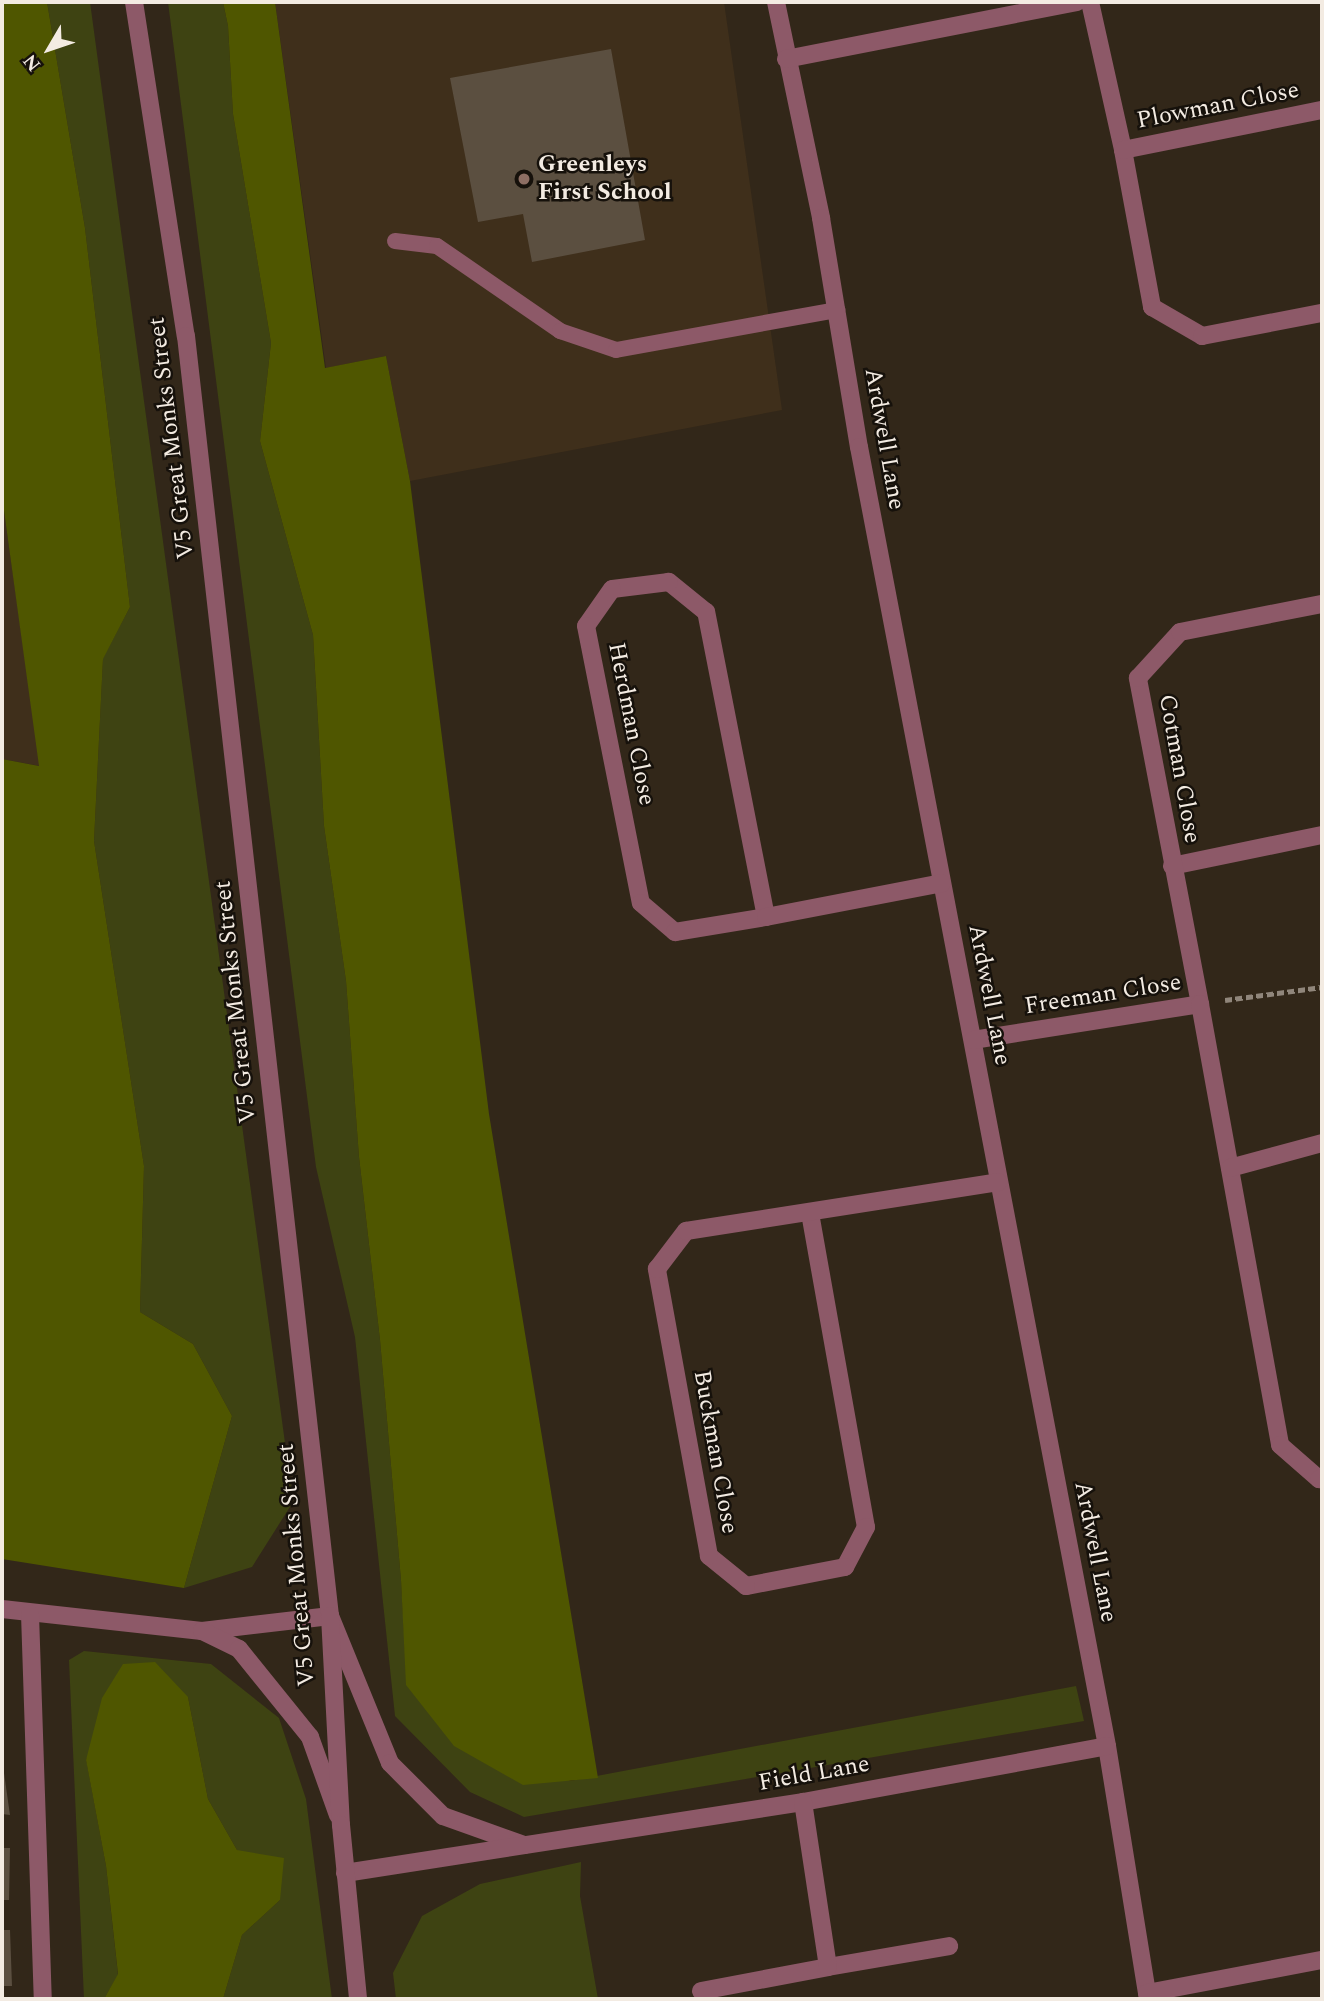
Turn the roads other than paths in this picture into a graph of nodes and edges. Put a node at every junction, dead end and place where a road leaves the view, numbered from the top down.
1 (134, 2) edge
2 (776, 2) edge
3 (1077, 2) edge
4 (1090, 2) edge
5 (786, 59) junction
6 (1322, 110) edge
7 (1123, 149) junction
8 (395, 240) dead end
9 (837, 310) junction
10 (1322, 313) edge
11 (1322, 604) edge
12 (1322, 835) edge
13 (1172, 866) junction
14 (942, 883) junction
15 (766, 918) junction
16 (1200, 1004) junction
17 (973, 1040) junction
18 (1322, 1143) edge
19 (1230, 1168) junction
20 (998, 1182) junction
21 (810, 1213) junction
22 (1322, 1478) edge
23 (2, 1609) edge
24 (30, 1614) junction
25 (330, 1616) junction
26 (202, 1631) junction
27 (1107, 1746) junction
28 (803, 1802) junction
29 (341, 1825) junction
30 (528, 1846) junction
31 (345, 1873) junction
32 (949, 1945) dead end
33 (1322, 1960) edge
34 (828, 1967) junction
35 (701, 1991) dead end
36 (1147, 1996) edge
37 (43, 1999) edge
38 (358, 1999) edge

1 - 25 street, V5 Great Monks Street
2 - 5 street, Ardwell Lane
3 - 5 street
4 - 7 street, Plowman Close
5 - 9 street, Ardwell Lane
6 - 7 street, Plowman Close
7 - 10 street, Plowman Close
8 - 9 lane
9 - 14 street, Ardwell Lane
11 - 13 street, Cotman Close
12 - 13 street, Cotman Close
13 - 16 street, Cotman Close
14 - 15 street, Herdman Close
14 - 17 street, Ardwell Lane
15 - 15 street, Herdman Close
16 - 17 street, Freeman Close
16 - 19 street, Freeman Close
17 - 20 street, Ardwell Lane
18 - 19 street
19 - 22 street, Freeman Close
20 - 21 street, Buckman Close
20 - 27 street, Ardwell Lane
21 - 21 street, Buckman Close
23 - 24 street
24 - 26 street
24 - 37 street
25 - 26 street
25 - 29 street, V5 Great Monks Street
25 - 30 street, Field Lane
26 - 29 street
27 - 28 street, Field Lane
27 - 36 street, Ardwell Lane
28 - 30 street, Field Lane
28 - 34 street
29 - 31 street, V5 Great Monks Street
30 - 31 street, Field Lane
31 - 38 street, V5 Great Monks Street
32 - 34 street
33 - 36 street
34 - 35 street

